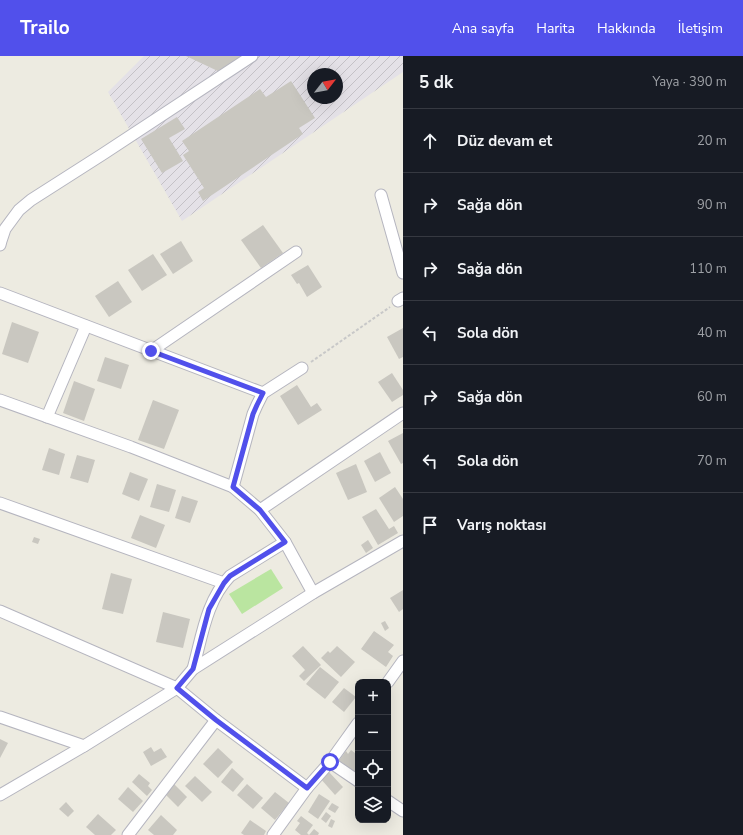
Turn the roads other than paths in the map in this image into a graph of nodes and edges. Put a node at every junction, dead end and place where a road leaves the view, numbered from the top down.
1 (252, 56) edge
2 (381, 195) dead end
3 (0, 245) edge
4 (296, 252) dead end
5 (403, 273) edge
6 (0, 294) edge
7 (86, 326) junction
8 (151, 351) junction
9 (302, 368) road end
10 (263, 393) junction
11 (0, 400) edge
12 (403, 413) edge
13 (47, 417) junction
14 (233, 487) junction
15 (0, 503) edge
16 (260, 510) junction
17 (403, 540) edge
18 (285, 542) junction
19 (224, 583) junction
20 (313, 593) junction
21 (0, 611) edge
22 (403, 661) edge
23 (193, 669) junction
24 (390, 679) edge
25 (177, 688) junction
26 (0, 717) edge
27 (216, 720) junction
28 (355, 727) edge
29 (84, 746) junction
30 (330, 762) junction
31 (355, 779) edge
32 (307, 788) junction
33 (0, 795) edge
34 (391, 803) edge
35 (403, 811) edge
36 (128, 835) edge
37 (273, 835) edge

1 - 3 street
2 - 5 street
4 - 8 street
6 - 7 street
7 - 8 street
7 - 13 street
8 - 10 street
9 - 10 street
10 - 14 street
11 - 13 street
12 - 16 street
13 - 14 street
14 - 16 street
15 - 19 street
16 - 18 street
17 - 20 street
18 - 19 street
18 - 20 street
19 - 23 street
20 - 23 street
21 - 25 street
22 - 24 street
23 - 25 street
25 - 27 street
25 - 29 street
26 - 29 street
27 - 32 street
27 - 36 street
28 - 30 street
29 - 33 street
30 - 31 street
30 - 32 street
32 - 37 street
34 - 35 street

